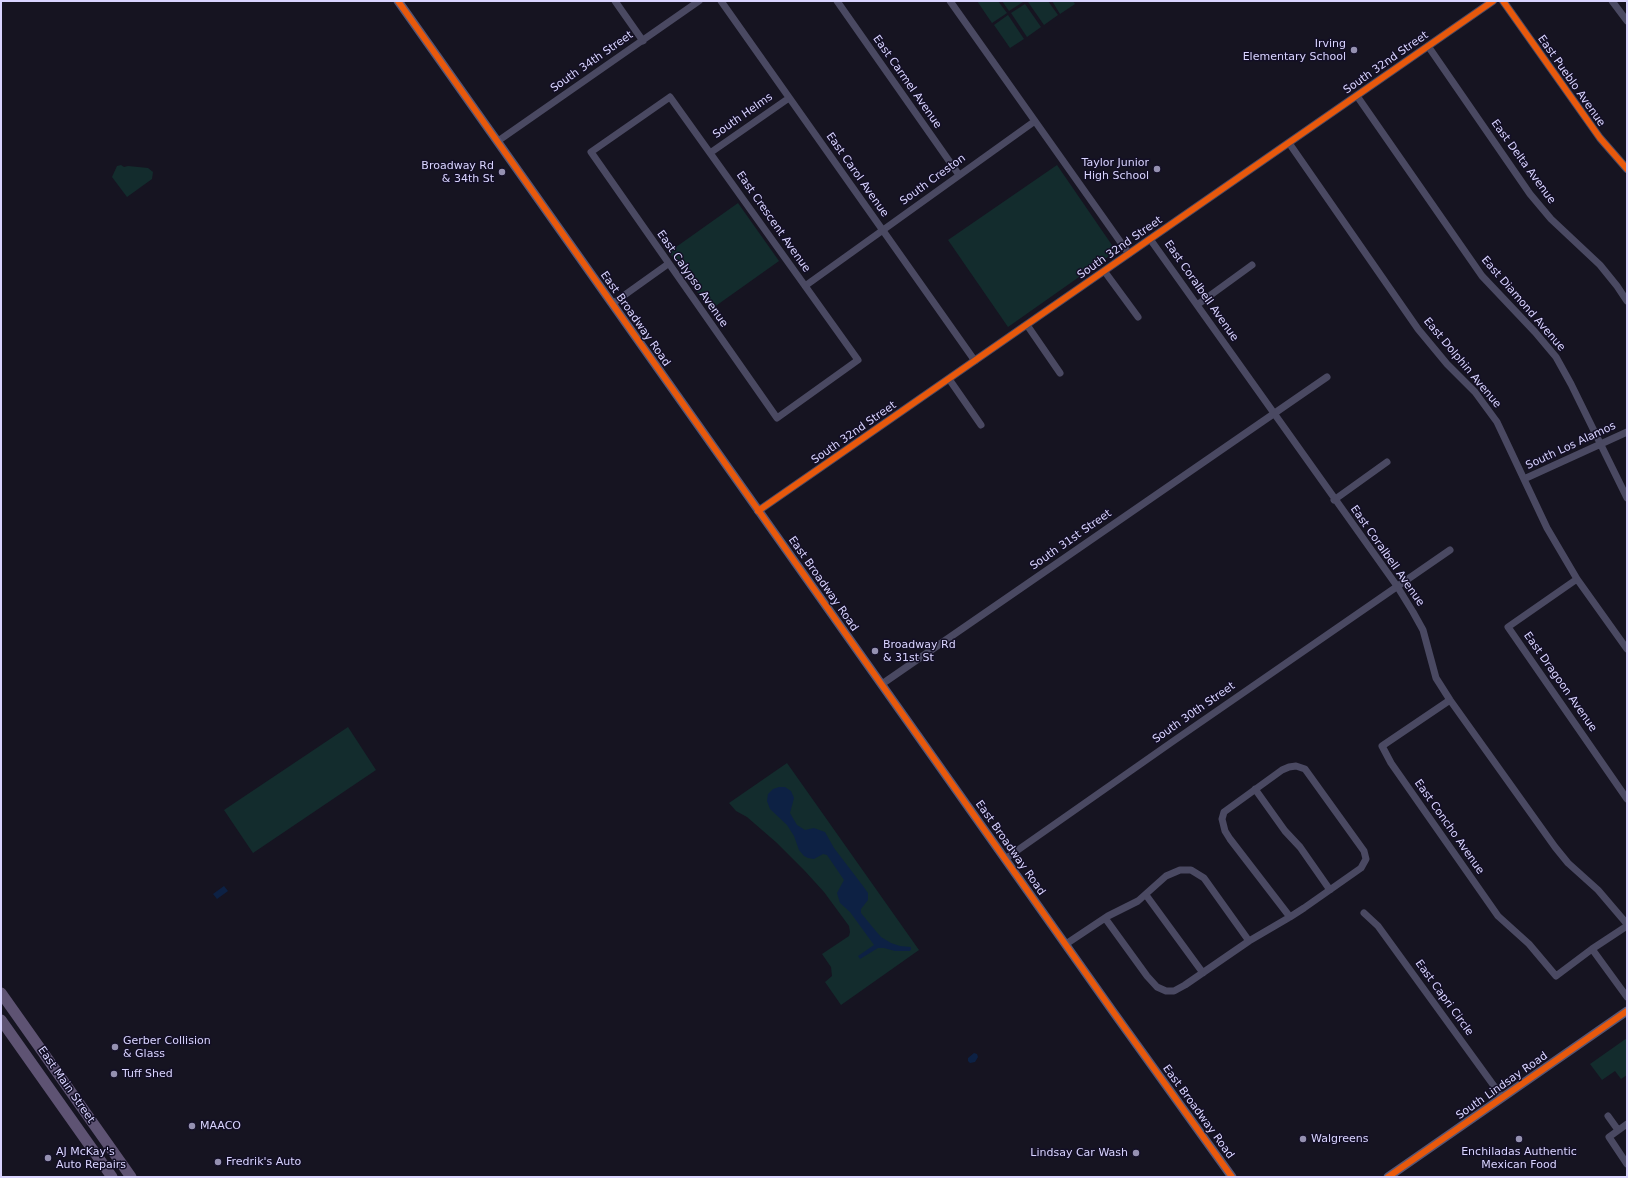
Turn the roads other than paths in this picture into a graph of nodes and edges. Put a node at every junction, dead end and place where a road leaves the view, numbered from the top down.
1 (398, 1) edge
2 (615, 1) edge
3 (698, 1) edge
4 (721, 1) edge
5 (837, 1) edge
6 (950, 1) edge
7 (1493, 1) edge
8 (1503, 1) edge
9 (1612, 1) edge
10 (1627, 22) edge
11 (643, 41) junction
12 (1428, 46) junction
13 (1357, 96) junction
14 (789, 98) junction
15 (1035, 121) junction
16 (498, 141) junction
17 (1289, 143) junction
18 (590, 152) joint
19 (710, 153) junction
20 (1627, 169) edge
21 (959, 175) junction
22 (882, 230) junction
23 (1150, 239) junction
24 (1129, 254) junction
25 (668, 264) junction
26 (1252, 265) dead end
27 (1104, 272) junction
28 (804, 286) junction
29 (1627, 301) edge
30 (612, 304) junction
31 (1197, 305) junction
32 (1138, 318) dead end
33 (1027, 325) junction
34 (858, 360) joint
35 (975, 361) junction
36 (1060, 373) dead end
37 (1327, 376) dead end
38 (949, 379) junction
39 (1274, 413) junction
40 (981, 425) dead end
41 (1627, 432) edge
42 (1601, 444) junction
43 (1387, 462) dead end
44 (1524, 479) junction
45 (1627, 498) edge
46 (1334, 500) junction
47 (758, 511) junction
48 (1450, 550) dead end
49 (1577, 579) junction
50 (1397, 586) junction
51 (1627, 649) edge
52 (882, 684) junction
53 (1450, 700) junction
54 (1255, 789) junction
55 (1627, 799) edge
56 (1005, 859) junction
57 (1330, 890) junction
58 (1146, 895) junction
59 (1364, 913) dead end
60 (1290, 917) junction
61 (1105, 918) junction
62 (1627, 925) edge
63 (1249, 941) junction
64 (1066, 944) junction
65 (1592, 949) junction
66 (1203, 973) junction
67 (1, 993) edge
68 (1627, 997) edge
69 (1627, 1011) edge
70 (1, 1020) edge
71 (1502, 1098) junction
72 (1608, 1116) dead end
73 (1627, 1124) edge
74 (1618, 1130) junction
75 (1627, 1164) edge
76 (112, 1177) edge
77 (131, 1177) edge
78 (1232, 1177) edge
79 (1388, 1177) edge

1 - 16 main road, East Broadway Road
2 - 11 street
3 - 11 street, South 34th Street
4 - 14 street, East Carol Avenue
5 - 21 street, East Carmel Avenue
6 - 15 street
7 - 12 street, South 32nd Street
8 - 20 street, East Pueblo Avenue
9 - 10 street
11 - 16 street, South 34th Street
12 - 13 street, South 32nd Street
12 - 29 street, East Delta Avenue
13 - 17 street, South 32nd Street
13 - 42 street, East Diamond Avenue
14 - 19 street, South Helms
14 - 22 street, East Carol Avenue
15 - 21 street, South Creston
15 - 24 street
16 - 30 main road, East Broadway Road
17 - 23 street, South 32nd Street
17 - 44 street, East Dolphin Avenue
18 - 19 street, East Crescent Avenue
18 - 25 street, East Calypso Avenue
19 - 28 street, East Crescent Avenue
21 - 22 street, South Creston
22 - 28 street, South Creston
22 - 35 street, East Carol Avenue
23 - 24 street, South 32nd Street
23 - 31 street, East Coralbell Avenue
24 - 27 street, South 32nd Street
25 - 30 street
25 - 34 street, East Calypso Avenue
26 - 31 street
27 - 32 street
27 - 33 street, South 32nd Street
28 - 34 street, East Crescent Avenue
30 - 47 main road, East Broadway Road
31 - 39 street, East Coralbell Avenue
33 - 35 street, South 32nd Street
33 - 36 street
35 - 38 street, South 32nd Street
37 - 39 street, South 31st Street
38 - 40 street
38 - 47 street, South 32nd Street
39 - 46 street, East Coralbell Avenue
39 - 52 street, South 31st Street
41 - 42 street, South Los Alamos
42 - 44 street, South Los Alamos
42 - 45 street, East Diamond Avenue
43 - 46 street
44 - 49 street, East Dolphin Avenue
46 - 50 street, East Coralbell Avenue
47 - 52 main road, East Broadway Road
48 - 50 street, South 30th Street
49 - 51 street, East Dolphin Avenue
49 - 55 street, East Dragoon Avenue
50 - 53 street, East Coralbell Avenue
50 - 56 street, South 30th Street
52 - 56 main road, East Broadway Road
53 - 62 street, East Coralbell Avenue
53 - 65 street, East Concho Avenue
54 - 57 street
54 - 57 street
54 - 60 street
56 - 64 main road, East Broadway Road
57 - 60 street
58 - 61 street
58 - 63 street
58 - 66 street
59 - 71 street, East Capri Circle
60 - 63 street
61 - 64 street
61 - 66 street
62 - 65 street
63 - 66 street
64 - 78 main road, East Broadway Road
65 - 68 street
67 - 77 main road, East Main Street
69 - 71 main road, South Lindsay Road
70 - 76 main road, East Main Street
71 - 79 main road, South Lindsay Road
72 - 74 street
73 - 74 street
74 - 75 street

